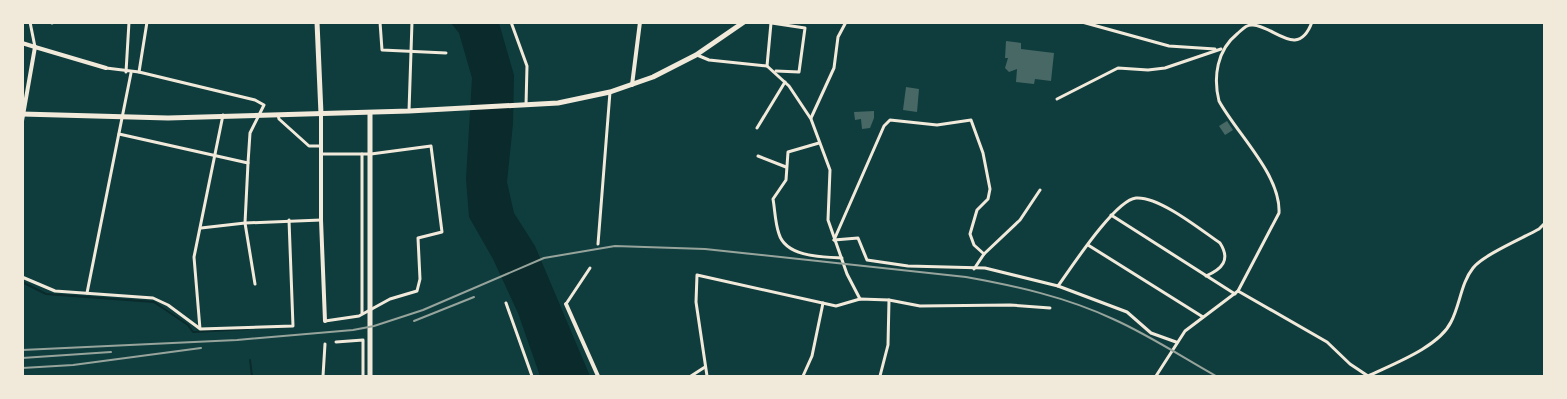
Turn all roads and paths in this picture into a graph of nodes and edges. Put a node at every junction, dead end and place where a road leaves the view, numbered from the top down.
1 (30, 22) edge
2 (129, 22) edge
3 (147, 22) edge
4 (317, 22) edge
5 (380, 22) edge
6 (412, 22) edge
7 (511, 22) edge
8 (640, 22) edge
9 (744, 22) edge
10 (765, 22) edge
11 (846, 22) edge
12 (1082, 22) edge
13 (1312, 22) edge
14 (771, 23) edge
15 (22, 43) edge
16 (35, 47) junction
17 (1222, 49) junction
18 (411, 51) junction
19 (446, 53) dead end
20 (696, 55) junction
21 (766, 66) junction
22 (106, 68) joint
23 (775, 71) junction
24 (126, 72) junction
25 (139, 72) junction
26 (131, 73) junction
27 (785, 82) junction
28 (632, 85) junction
29 (610, 92) junction
30 (1057, 99) dead end
31 (526, 106) junction
32 (409, 111) junction
33 (370, 113) junction
34 (23, 114) edge
35 (321, 114) junction
36 (278, 115) junction
37 (223, 116) junction
38 (258, 116) junction
39 (122, 118) junction
40 (811, 119) junction
41 (22, 120) edge
42 (757, 128) dead end
43 (119, 134) junction
44 (819, 143) junction
45 (321, 146) junction
46 (215, 154) junction
47 (321, 154) junction
48 (362, 154) junction
49 (371, 154) junction
50 (758, 156) dead end
51 (248, 162) junction
52 (786, 167) junction
53 (1040, 190) dead end
54 (1111, 215) junction
55 (289, 220) junction
56 (321, 220) junction
57 (246, 223) junction
58 (1544, 224) edge
59 (201, 228) junction
60 (834, 240) junction
61 (598, 244) dead end
62 (1088, 245) junction
63 (984, 254) junction
64 (842, 258) junction
65 (590, 268) dead end
66 (973, 270) junction
67 (1206, 276) junction
68 (22, 277) edge
69 (255, 284) dead end
70 (1058, 286) junction
71 (1238, 291) junction
72 (87, 293) junction
73 (1235, 294) junction
74 (860, 299) junction
75 (890, 300) junction
76 (506, 303) dead end
77 (823, 303) junction
78 (566, 304) joint
79 (1050, 308) dead end
80 (362, 314) junction
81 (1203, 316) junction
82 (325, 321) joint
83 (200, 329) junction
84 (336, 342) dead end
85 (324, 344) dead end
86 (1175, 344) junction
87 (705, 367) junction
88 (323, 376) edge
89 (363, 376) edge
90 (370, 376) edge
91 (532, 376) edge
92 (598, 376) edge
93 (691, 376) edge
94 (707, 376) edge
95 (803, 376) edge
96 (880, 376) edge
97 (1156, 376) edge
98 (1368, 376) edge

1 - 16 street
2 - 24 street
3 - 25 street
4 - 35 highway
5 - 18 street
6 - 18 street
7 - 31 street
8 - 28 street
9 - 20 highway
10 - 14 street
11 - 40 street
12 - 17 street
13 - 17 street
14 - 21 street
14 - 23 street
15 - 16 street
16 - 22 street
16 - 34 street
17 - 30 street
17 - 71 street
18 - 19 street
18 - 32 street
20 - 21 street
20 - 28 highway
21 - 23 street
22 - 24 street
23 - 27 street
24 - 26 street
25 - 26 street
25 - 38 street
26 - 39 street
27 - 40 street
27 - 42 street
28 - 29 highway
29 - 31 highway
29 - 61 street
31 - 32 highway
32 - 33 highway
33 - 35 highway
33 - 49 highway
34 - 39 highway
34 - 41 street
35 - 36 highway
35 - 45 street
36 - 38 highway
36 - 45 street
37 - 38 highway
37 - 39 highway
37 - 46 street
38 - 51 street
39 - 43 street
40 - 44 street
43 - 46 street
43 - 72 street
44 - 52 street
44 - 60 street
45 - 47 street
46 - 51 street
46 - 59 street
47 - 48 street
47 - 56 street
48 - 49 street
48 - 80 street
49 - 80 street
49 - 90 highway
50 - 52 street
51 - 57 street
52 - 64 street
53 - 63 street
54 - 62 street
54 - 67 street
54 - 67 street
55 - 56 street
55 - 57 street
55 - 83 street
56 - 82 street
57 - 59 street
57 - 69 street
58 - 98 street
59 - 83 street
60 - 63 street
60 - 64 street
60 - 66 street
62 - 70 street
62 - 81 street
63 - 66 street
64 - 74 street
65 - 78 street
66 - 70 street
67 - 73 street
68 - 72 street
70 - 86 street
71 - 73 street
71 - 98 street
72 - 83 street
73 - 81 street
74 - 75 street
74 - 77 street
75 - 79 street
75 - 96 street
76 - 91 street
77 - 87 street
77 - 95 street
78 - 92 street
80 - 82 street
81 - 86 street
84 - 89 street
85 - 88 street
86 - 97 street
87 - 93 street
87 - 94 street

